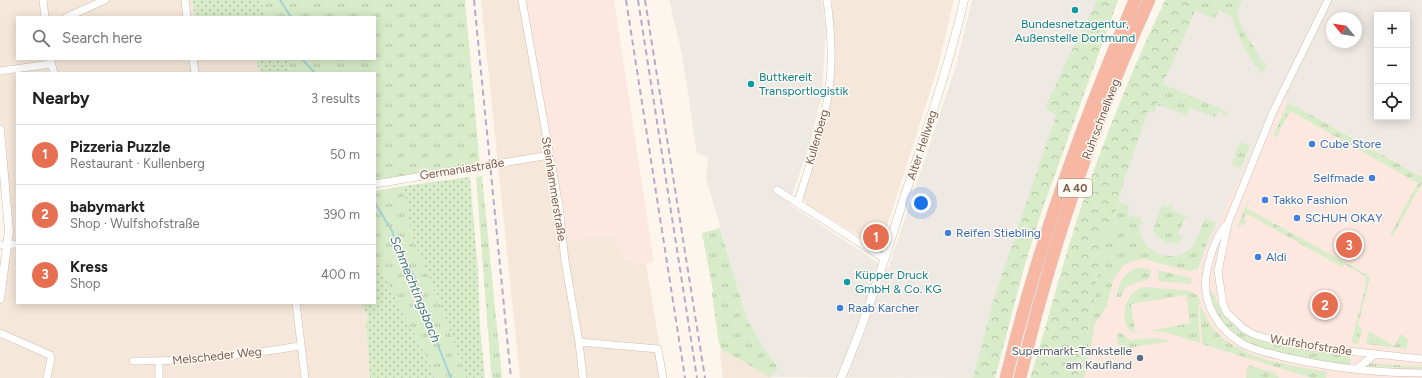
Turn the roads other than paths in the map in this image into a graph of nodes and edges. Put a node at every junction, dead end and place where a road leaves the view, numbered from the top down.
1 (43, 0) edge
2 (105, 0) edge
3 (185, 0) edge
4 (522, 0) edge
5 (827, 0) edge
6 (964, 0) edge
7 (1135, 0) edge
8 (1149, 0) edge
9 (1328, 0) edge
10 (45, 16) edge
11 (69, 16) edge
12 (187, 16) edge
13 (193, 60) edge
14 (51, 62) edge
15 (0, 71) edge
16 (54, 72) edge
17 (195, 72) edge
18 (0, 130) edge
19 (550, 155) junction
20 (376, 184) edge
21 (777, 190) dead end
22 (798, 202) junction
23 (1228, 223) junction
24 (16, 244) edge
25 (3, 247) edge
26 (884, 259) junction
27 (0, 299) edge
28 (296, 304) edge
29 (0, 333) edge
30 (579, 342) junction
31 (300, 346) junction
32 (1375, 354) junction
33 (1422, 359) edge
34 (133, 361) dead end
35 (159, 361) junction
36 (1357, 369) junction
37 (1422, 373) edge
38 (47, 378) edge
39 (159, 378) edge
40 (305, 378) edge
41 (583, 378) edge
42 (663, 378) edge
43 (841, 378) edge
44 (1006, 378) edge
45 (1020, 378) edge

1 - 10 street
2 - 11 street
3 - 12 street
4 - 19 street, Steinhammerstraße
5 - 22 street, Kullenberg
6 - 26 street, Alter Hellweg
7 - 44 highway, Ruhrschnellweg / A 40
8 - 45 highway, Ruhrschnellweg / A 40
9 - 23 street, Wulfshofstraße
13 - 17 street
14 - 15 street
14 - 16 street
18 - 25 street
19 - 20 street, Germaniastraße
19 - 30 street, Steinhammerstraße
21 - 22 street
22 - 26 street
23 - 32 street, Wulfshofstraße
23 - 36 street, Wulfshofstraße
24 - 25 street
25 - 27 street
26 - 43 street, Alter Hellweg
28 - 31 street
29 - 38 street
30 - 41 street, Steinhammerstraße
30 - 42 street
31 - 35 street, Melscheder Weg
31 - 40 street
32 - 33 street, Wulfshofstraße
32 - 36 street, Wulfshofstraße
34 - 35 street, Melscheder Weg
35 - 39 street
36 - 37 street, Wulfshofstraße

